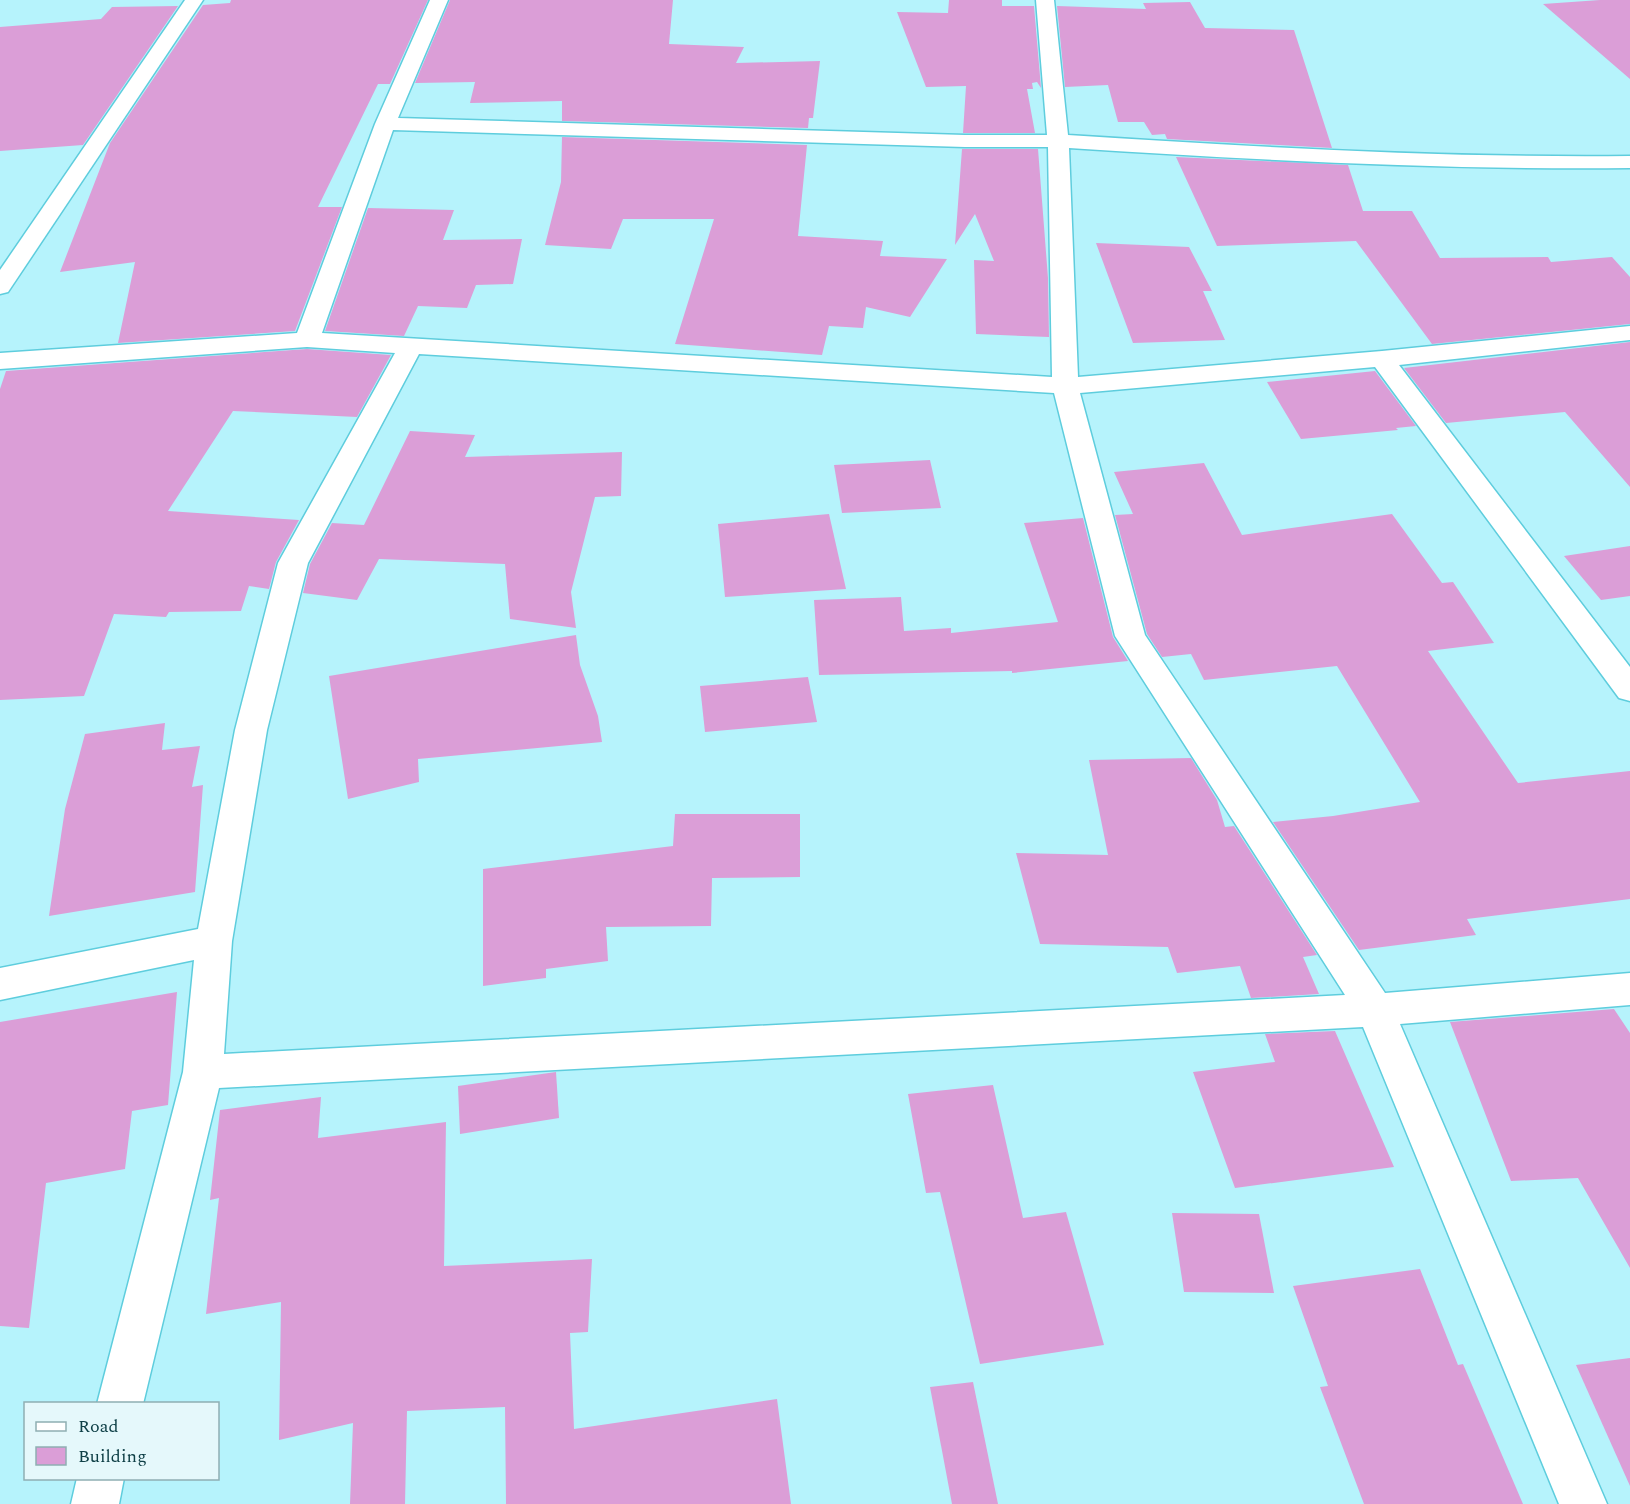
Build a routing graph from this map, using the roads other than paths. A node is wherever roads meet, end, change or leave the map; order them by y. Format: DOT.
graph roads {
  1 [pos="194,0"];
  2 [pos="439,0"];
  3 [pos="1045,0"];
  4 [pos="385,124"];
  5 [pos="1058,141"];
  6 [pos="1630,162"];
  7 [pos="0,287"];
  8 [pos="1630,333"];
  9 [pos="307,340"];
  10 [pos="411,346"];
  11 [pos="1382,359"];
  12 [pos="0,361"];
  13 [pos="1065,386"];
  14 [pos="1630,690"];
  15 [pos="214,941"];
  16 [pos="0,984"];
  17 [pos="1630,989"];
  18 [pos="1375,1010"];
  19 [pos="203,1072"];
  20 [pos="120,1402"];
  21 [pos="102,1480"];
  22 [pos="95,1504"];
  23 [pos="1583,1504"];
  1 -- 7 [label="street"];
  2 -- 4 [label="street"];
  3 -- 5 [label="street"];
  4 -- 5 [label="street"];
  4 -- 9 [label="street"];
  5 -- 6 [label="street"];
  5 -- 13 [label="street"];
  8 -- 11 [label="street"];
  9 -- 10 [label="street"];
  9 -- 12 [label="street"];
  10 -- 13 [label="street"];
  10 -- 15 [label="street"];
  11 -- 13 [label="street"];
  11 -- 14 [label="street"];
  13 -- 18 [label="street"];
  15 -- 16 [label="street"];
  15 -- 19 [label="street"];
  17 -- 18 [label="street"];
  18 -- 19 [label="street"];
  18 -- 23 [label="street"];
  19 -- 20 [label="street"];
  21 -- 22 [label="street"];
}
